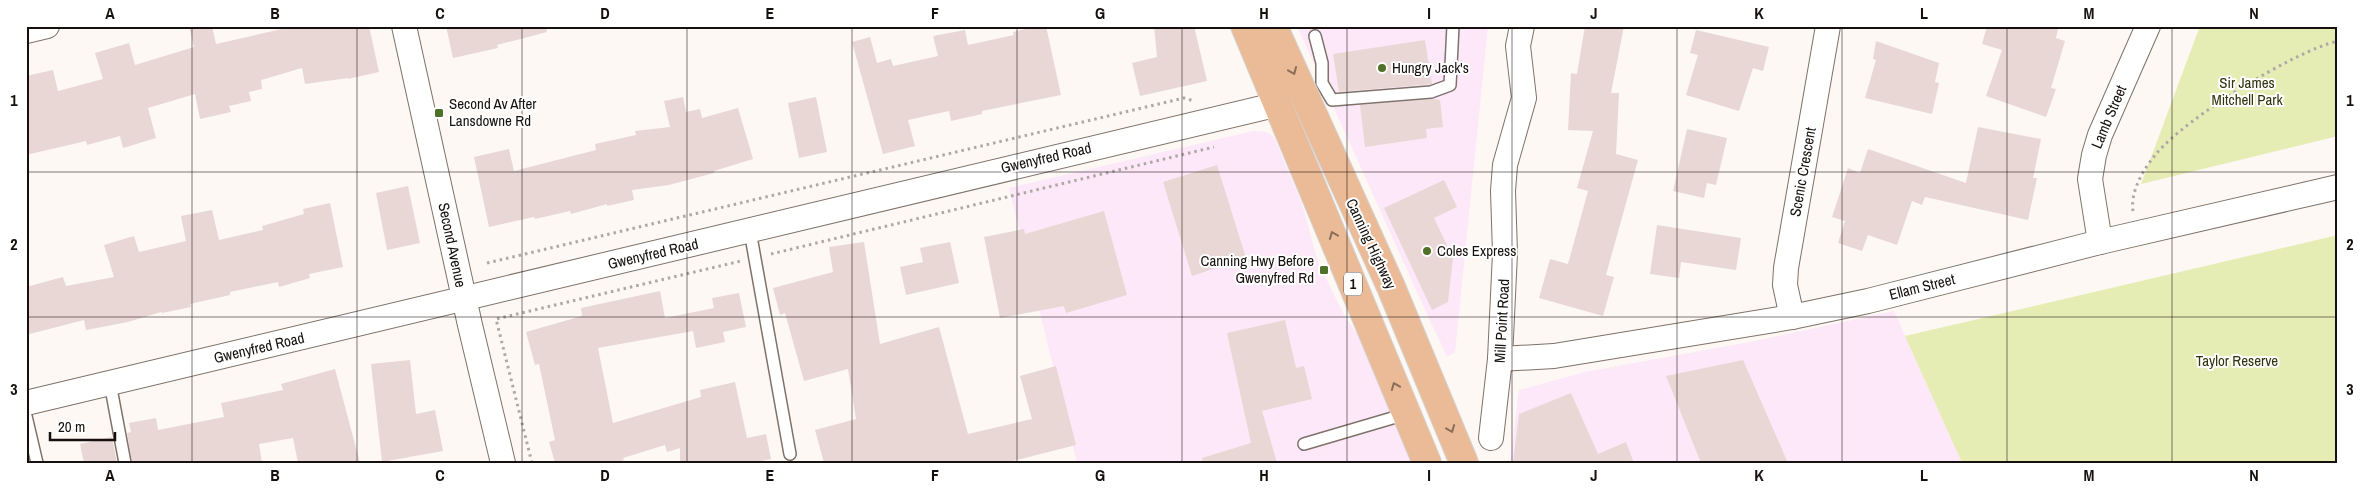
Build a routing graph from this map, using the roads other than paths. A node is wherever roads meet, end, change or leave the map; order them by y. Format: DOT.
graph roads {
  1 [pos="47,26"];
  2 [pos="404,26"];
  3 [pos="1245,26"];
  4 [pos="1274,26"];
  5 [pos="1452,26"];
  6 [pos="1522,26"];
  7 [pos="1828,26"];
  8 [pos="2148,26"];
  9 [pos="26,31"];
  10 [pos="1315,36"];
  11 [pos="1279,104"];
  12 [pos="2338,187"];
  13 [pos="750,230"];
  14 [pos="2100,242"];
  15 [pos="464,299"];
  16 [pos="1792,317"];
  17 [pos="1500,359"];
  18 [pos="110,383"];
  19 [pos="26,403"];
  20 [pos="1406,414"];
  21 [pos="26,416"];
  22 [pos="1491,438"];
  23 [pos="1304,444"];
  24 [pos="790,454"];
  25 [pos="37,463"];
  26 [pos="125,463"];
  27 [pos="503,463"];
  28 [pos="1428,463"];
  29 [pos="1464,463"];
  1 -- 9 [label="street"];
  2 -- 15 [label="street, Second Avenue"];
  3 -- 11 [label="highway, Canning Highway / 1"];
  4 -- 29 [label="highway, Canning Highway / 1, one-way"];
  5 -- 10 [label="lane"];
  6 -- 17 [label="street, Mill Point Road"];
  7 -- 16 [label="street, Scenic Crescent"];
  8 -- 14 [label="street, Lamb Street"];
  11 -- 13 [label="street, Gwenyfred Road"];
  20 -- 11 [label="highway, Canning Highway / 1, one-way"];
  12 -- 14 [label="street, Ellam Street"];
  13 -- 15 [label="street, Gwenyfred Road"];
  13 -- 24 [label="lane"];
  14 -- 16 [label="street, Ellam Street"];
  15 -- 18 [label="street, Gwenyfred Road"];
  15 -- 27 [label="street, Second Avenue"];
  16 -- 17 [label="street, Ellam Street"];
  17 -- 22 [label="street, Mill Point Road"];
  18 -- 19 [label="street, Gwenyfred Road"];
  18 -- 26 [label="lane"];
  20 -- 23 [label="lane"];
  20 -- 28 [label="highway, Canning Highway / 1"];
  21 -- 25 [label="lane"];
}
